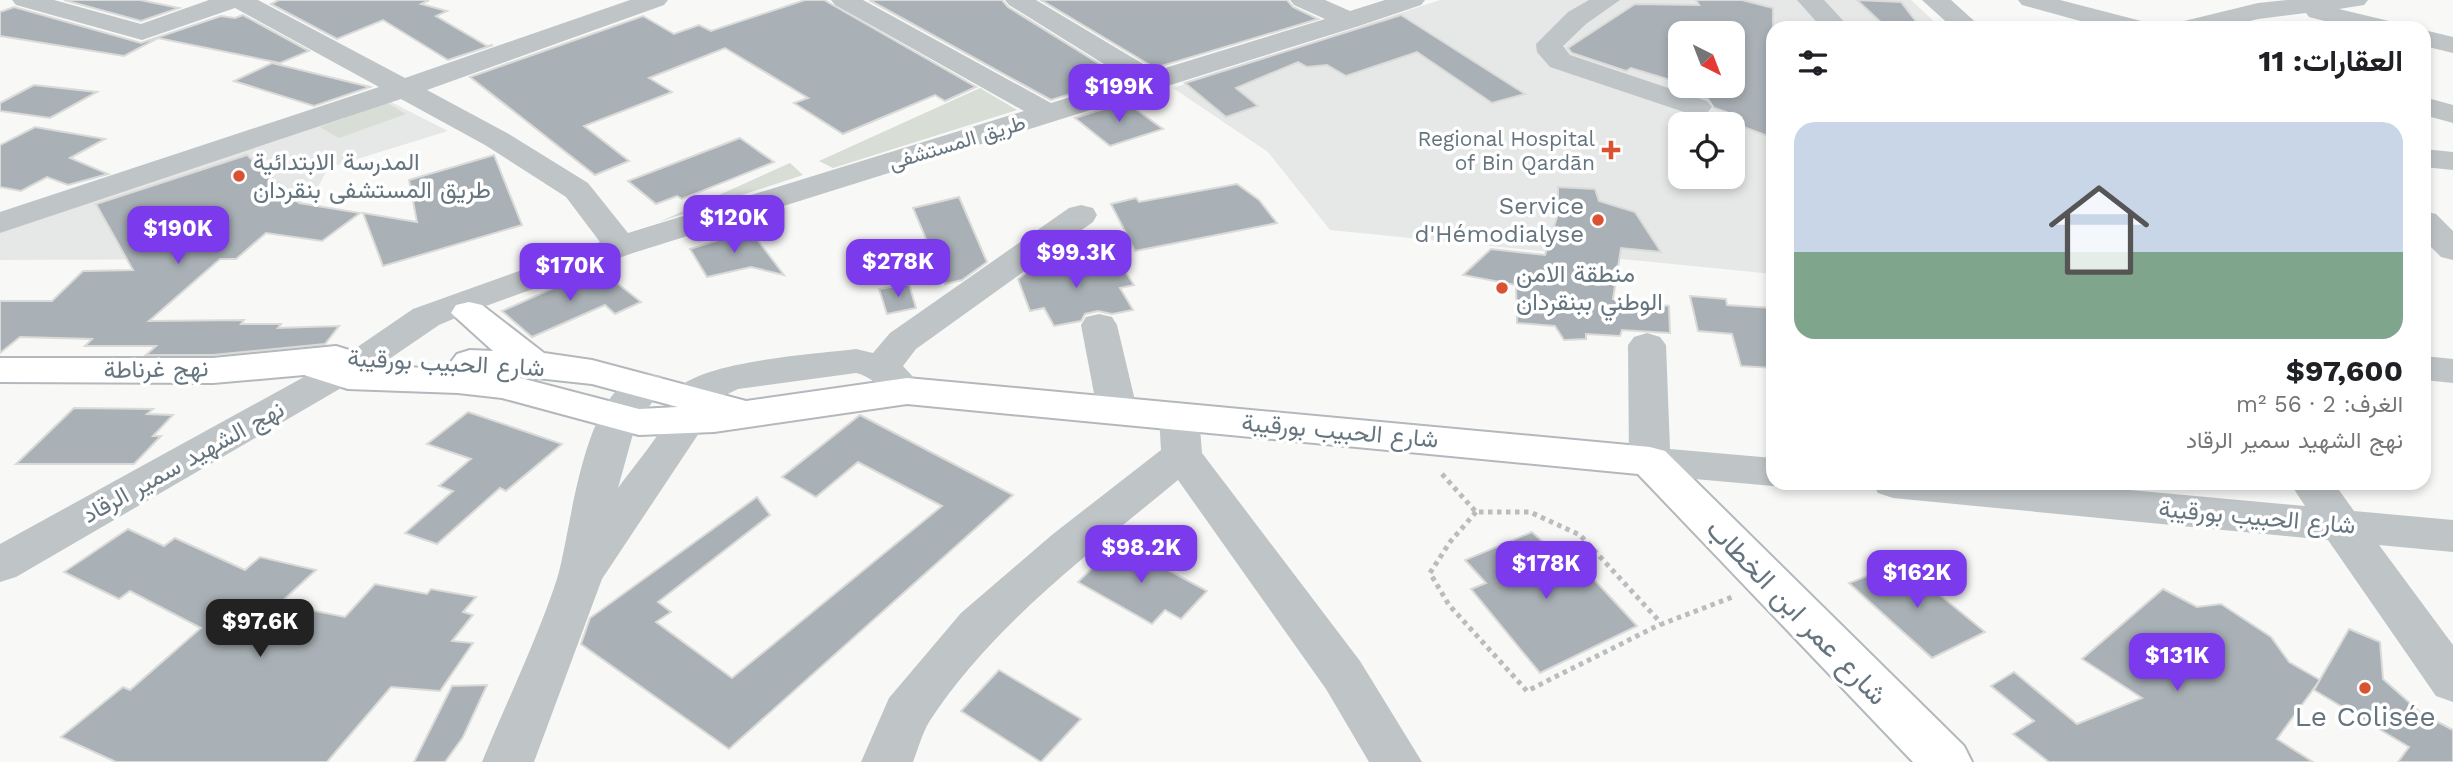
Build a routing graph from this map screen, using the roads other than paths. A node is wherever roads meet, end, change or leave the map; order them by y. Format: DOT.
graph roads {
  1 [pos="25,0"];
  2 [pos="237,0"];
  3 [pos="654,0"];
  4 [pos="844,0"];
  5 [pos="1018,0"];
  6 [pos="1303,0"];
  7 [pos="1412,0"];
  8 [pos="1607,0"];
  9 [pos="1810,0"];
  10 [pos="2031,0"];
  11 [pos="2355,0"];
  12 [pos="2299,7"];
  13 [pos="1350,20"];
  14 [pos="1830,21"];
  15 [pos="2110,21"];
  16 [pos="2217,21"];
  17 [pos="2356,21"];
  18 [pos="2431,40"];
  19 [pos="2453,45"];
  20 [pos="1153,82"];
  21 [pos="402,89"];
  22 [pos="1697,107"];
  23 [pos="2431,108"];
  24 [pos="1048,113"];
  25 [pos="2453,114"];
  26 [pos="2431,159"];
  27 [pos="2453,161"];
  28 [pos="1081,215"];
  29 [pos="0,223"];
  30 [pos="2431,229"];
  31 [pos="621,246"];
  32 [pos="2431,249"];
  33 [pos="2453,251"];
  34 [pos="582,259"];
  35 [pos="469,313"];
  36 [pos="1099,325"];
  37 [pos="1647,345"];
  38 [pos="338,366"];
  39 [pos="2431,369"];
  40 [pos="0,370"];
  41 [pos="2453,371"];
  42 [pos="544,376"];
  43 [pos="894,379"];
  44 [pos="647,385"];
  45 [pos="688,409"];
  46 [pos="1117,409"];
  47 [pos="617,418"];
  48 [pos="1180,435"];
  49 [pos="1650,461"];
  50 [pos="1766,471"];
  51 [pos="1969,490"];
  52 [pos="2316,490"];
  53 [pos="2341,524"];
  54 [pos="2453,536"];
  55 [pos="0,565"];
  56 [pos="580,576"];
  57 [pos="2453,682"];
  58 [pos="508,762"];
  59 [pos="887,762"];
  60 [pos="1396,762"];
  61 [pos="1945,762"];
  1 -- 2 [label="street"];
  2 -- 21 [label="street"];
  3 -- 21 [label="street"];
  4 -- 24 [label="street"];
  5 -- 20 [label="street"];
  6 -- 13 [label="street"];
  7 -- 13 [label="street, طريق المستشفى"];
  8 -- 22 [label="street"];
  9 -- 14 [label="street"];
  10 -- 15 [label="street"];
  11 -- 12 [label="street"];
  12 -- 16 [label="street"];
  12 -- 17 [label="street"];
  13 -- 20 [label="street, طريق المستشفى"];
  18 -- 19 [label="street"];
  20 -- 24 [label="street, طريق المستشفى"];
  21 -- 29 [label="street"];
  21 -- 31 [label="street"];
  23 -- 25 [label="street"];
  24 -- 31 [label="street, طريق المستشفى"];
  26 -- 27 [label="street"];
  28 -- 43 [label="street"];
  30 -- 33 [label="street"];
  31 -- 34 [label="street, طريق المستشفى"];
  32 -- 33 [label="street"];
  34 -- 35 [label="street, طريق المستشفى"];
  34 -- 38 [label="street, طريق المستشفى"];
  35 -- 38 [label="street, طريق المستشفى"];
  35 -- 42 [label="main road"];
  36 -- 46 [label="street"];
  37 -- 49 [label="street"];
  38 -- 40 [label="main road, نهج غرناطة"];
  38 -- 42 [label="main road, شارع الحبيب بورقيبة"];
  38 -- 55 [label="street, نهج الشهيد سمير الرقاد"];
  39 -- 41 [label="street"];
  42 -- 44 [label="main road, شارع الحبيب بورقيبة"];
  42 -- 47 [label="main road, شارع الحبيب بورقيبة"];
  43 -- 45 [label="main road, شارع الحبيب بورقيبة"];
  43 -- 45 [label="street, شارع الحبيب بورقيبة"];
  43 -- 46 [label="main road, شارع الحبيب بورقيبة"];
  44 -- 45 [label="main road, شارع الحبيب بورقيبة"];
  44 -- 47 [label="street"];
  45 -- 47 [label="main road, شارع الحبيب بورقيبة"];
  45 -- 56 [label="street"];
  46 -- 48 [label="main road, شارع الحبيب بورقيبة"];
  47 -- 56 [label="street"];
  48 -- 49 [label="main road, شارع الحبيب بورقيبة"];
  48 -- 59 [label="street"];
  48 -- 60 [label="street"];
  49 -- 50 [label="street, شارع الحبيب بورقيبة"];
  49 -- 61 [label="main road, شارع عمر ابن الخطاب"];
  51 -- 53 [label="street, شارع الحبيب بورقيبة"];
  52 -- 53 [label="street"];
  53 -- 54 [label="street, شارع الحبيب بورقيبة"];
  53 -- 57 [label="street"];
  56 -- 58 [label="street"];
}
